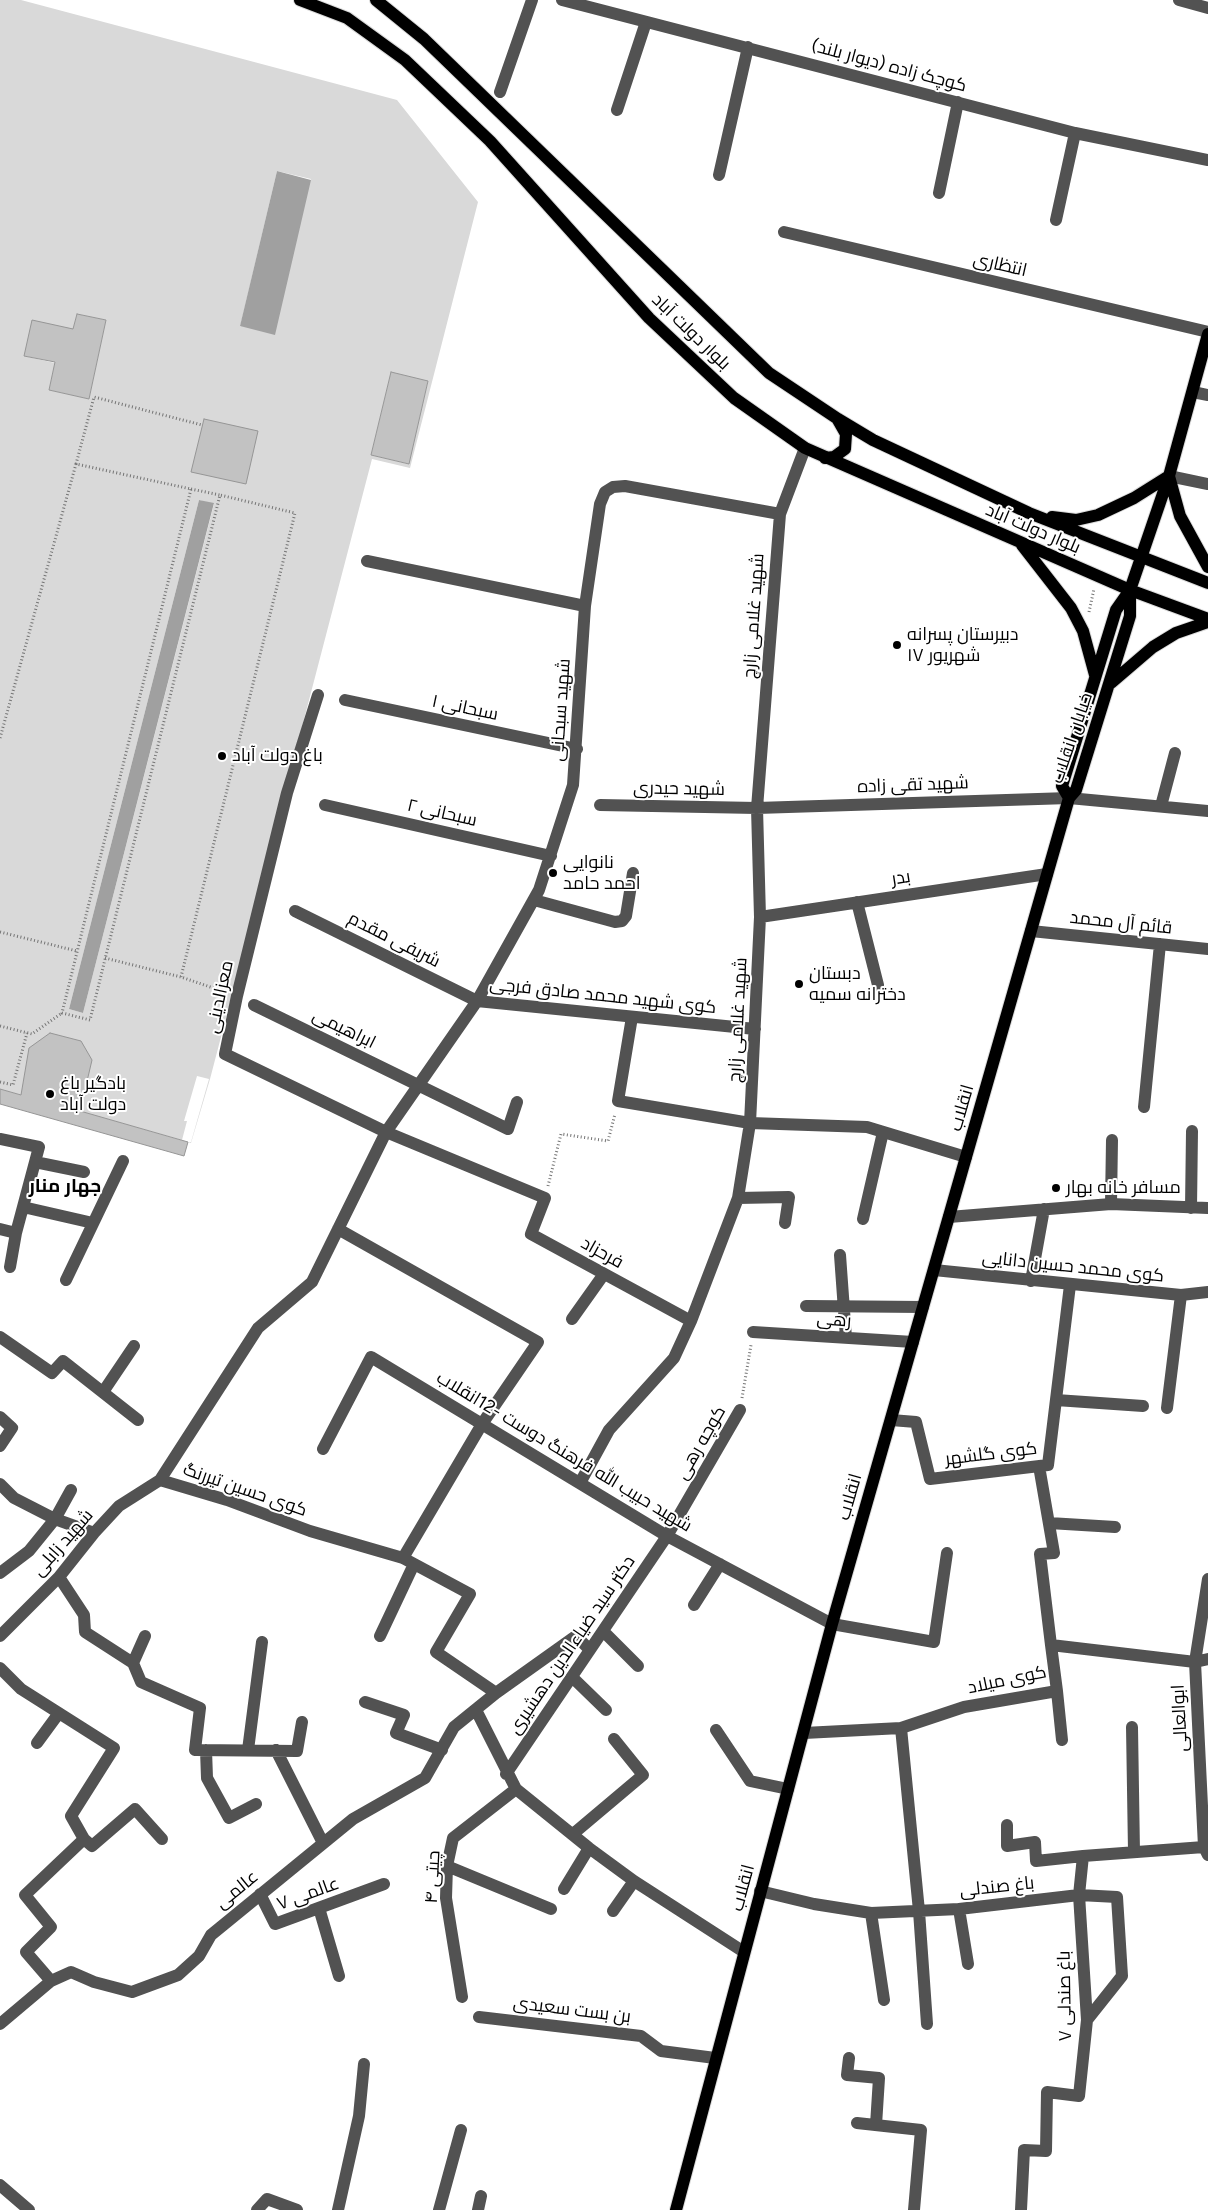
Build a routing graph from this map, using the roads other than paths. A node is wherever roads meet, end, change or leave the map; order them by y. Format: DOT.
graph roads {
  1 [pos="300,0"];
  2 [pos="376,0"];
  3 [pos="532,0"];
  4 [pos="1179,0"];
  5 [pos="570,1"];
  6 [pos="1208,8"];
  7 [pos="646,22"];
  8 [pos="748,47"];
  9 [pos="500,92"];
  10 [pos="958,102"];
  11 [pos="618,110"];
  12 [pos="1075,133"];
  13 [pos="1208,160"];
  14 [pos="719,175"];
  15 [pos="939,193"];
  16 [pos="1056,220"];
  17 [pos="784,232"];
  18 [pos="1208,333"];
  19 [pos="1193,392"];
  20 [pos="1208,395"];
  21 [pos="838,419"];
  22 [pos="805,448"];
  23 [pos="825,458"];
  24 [pos="1169,476"];
  25 [pos="1208,484"];
  26 [pos="1029,513"];
  27 [pos="780,514"];
  28 [pos="1020,543"];
  29 [pos="1142,559"];
  30 [pos="366,561"];
  31 [pos="1208,567"];
  32 [pos="1208,583"];
  33 [pos="1130,590"];
  34 [pos="585,606"];
  35 [pos="1208,620"];
  36 [pos="1096,676"];
  37 [pos="1109,684"];
  38 [pos="318,695"];
  39 [pos="346,700"];
  40 [pos="577,749"];
  41 [pos="1175,753"];
  42 [pos="1069,798"];
  43 [pos="325,805"];
  44 [pos="600,805"];
  45 [pos="1161,806"];
  46 [pos="757,808"];
  47 [pos="1208,811"];
  48 [pos="551,856"];
  49 [pos="633,873"];
  50 [pos="1048,874"];
  51 [pos="534,900"];
  52 [pos="857,902"];
  53 [pos="295,911"];
  54 [pos="760,917"];
  55 [pos="1031,931"];
  56 [pos="1160,944"];
  57 [pos="1208,949"];
  58 [pos="878,985"];
  59 [pos="477,1002"];
  60 [pos="254,1006"];
  61 [pos="632,1017"];
  62 [pos="755,1029"];
  63 [pos="420,1085"];
  64 [pos="518,1102"];
  65 [pos="1144,1107"];
  66 [pos="750,1123"];
  67 [pos="1192,1131"];
  68 [pos="386,1132"];
  69 [pos="883,1132"];
  70 [pos="0,1139"];
  71 [pos="1112,1140"];
  72 [pos="966,1157"];
  73 [pos="123,1161"];
  74 [pos="35,1162"];
  75 [pos="84,1172"];
  76 [pos="545,1198"];
  77 [pos="738,1198"];
  78 [pos="1111,1204"];
  79 [pos="23,1206"];
  80 [pos="1191,1208"];
  81 [pos="1208,1208"];
  82 [pos="1044,1210"];
  83 [pos="949,1217"];
  84 [pos="863,1219"];
  85 [pos="93,1223"];
  86 [pos="785,1223"];
  87 [pos="0,1229"];
  88 [pos="338,1229"];
  89 [pos="16,1233"];
  90 [pos="840,1254"];
  91 [pos="10,1266"];
  92 [pos="934,1270"];
  93 [pos="604,1274"];
  94 [pos="66,1280"];
  95 [pos="1031,1281"];
  96 [pos="1070,1285"];
  97 [pos="1208,1292"];
  98 [pos="1181,1295"];
  99 [pos="806,1306"];
  100 [pos="844,1307"];
  101 [pos="923,1307"];
  102 [pos="572,1319"];
  103 [pos="691,1321"];
  104 [pos="753,1332"];
  105 [pos="0,1337"];
  106 [pos="846,1338"];
  107 [pos="913,1342"];
  108 [pos="134,1346"];
  109 [pos="103,1392"];
  110 [pos="1056,1400"];
  111 [pos="1143,1406"];
  112 [pos="1167,1408"];
  113 [pos="740,1410"];
  114 [pos="0,1417"];
  115 [pos="138,1420"];
  116 [pos="891,1420"];
  117 [pos="482,1424"];
  118 [pos="0,1446"];
  119 [pos="322,1449"];
  120 [pos="1039,1466"];
  121 [pos="160,1480"];
  122 [pos="0,1484"];
  123 [pos="580,1484"];
  124 [pos="71,1490"];
  125 [pos="55,1519"];
  126 [pos="1049,1523"];
  127 [pos="1116,1527"];
  128 [pos="94,1533"];
  129 [pos="667,1536"];
  130 [pos="947,1553"];
  131 [pos="408,1561"];
  132 [pos="720,1564"];
  133 [pos="0,1573"];
  134 [pos="59,1577"];
  135 [pos="1208,1579"];
  136 [pos="694,1605"];
  137 [pos="832,1624"];
  138 [pos="603,1630"];
  139 [pos="0,1636"];
  140 [pos="145,1636"];
  141 [pos="380,1636"];
  142 [pos="262,1642"];
  143 [pos="1051,1645"];
  144 [pos="590,1650"];
  145 [pos="1208,1659"];
  146 [pos="1195,1662"];
  147 [pos="133,1663"];
  148 [pos="638,1666"];
  149 [pos="0,1668"];
  150 [pos="572,1677"];
  151 [pos="1057,1691"];
  152 [pos="496,1693"];
  153 [pos="365,1702"];
  154 [pos="476,1710"];
  155 [pos="606,1710"];
  156 [pos="59,1713"];
  157 [pos="302,1722"];
  158 [pos="900,1728"];
  159 [pos="1132,1728"];
  160 [pos="716,1730"];
  161 [pos="804,1734"];
  162 [pos="614,1739"];
  163 [pos="1062,1740"];
  164 [pos="37,1743"];
  165 [pos="206,1750"];
  166 [pos="248,1750"];
  167 [pos="276,1750"];
  168 [pos="442,1750"];
  169 [pos="506,1774"];
  170 [pos="516,1789"];
  171 [pos="788,1789"];
  172 [pos="256,1804"];
  173 [pos="1007,1826"];
  174 [pos="573,1834"];
  175 [pos="84,1839"];
  176 [pos="162,1839"];
  177 [pos="323,1843"];
  178 [pos="589,1848"];
  179 [pos="1206,1851"];
  180 [pos="1134,1852"];
  181 [pos="1083,1856"];
  182 [pos="447,1866"];
  183 [pos="634,1881"];
  184 [pos="384,1884"];
  185 [pos="564,1889"];
  186 [pos="760,1891"];
  187 [pos="260,1894"];
  188 [pos="1079,1895"];
  189 [pos="319,1908"];
  190 [pos="550,1909"];
  191 [pos="959,1909"];
  192 [pos="613,1911"];
  193 [pos="919,1911"];
  194 [pos="871,1913"];
  195 [pos="744,1952"];
  196 [pos="968,1964"];
  197 [pos="339,1976"];
  198 [pos="51,1981"];
  199 [pos="462,1997"];
  200 [pos="884,2000"];
  201 [pos="478,2016"];
  202 [pos="1087,2020"];
  203 [pos="0,2023"];
  204 [pos="927,2024"];
  205 [pos="715,2058"];
  206 [pos="849,2058"];
  207 [pos="364,2064"];
  208 [pos="857,2123"];
  209 [pos="876,2125"];
  210 [pos="461,2130"];
  211 [pos="0,2185"];
  212 [pos="481,2196"];
  213 [pos="29,2210"];
  214 [pos="257,2210"];
  215 [pos="297,2210"];
  216 [pos="338,2210"];
  217 [pos="439,2210"];
  218 [pos="478,2210"];
  219 [pos="676,2210"];
  220 [pos="914,2210"];
  221 [pos="1021,2210"];
  1 -- 22 [label="main road, بلوار دولت آباد"];
  2 -- 21 [label="main road, بلوار دولت آباد"];
  3 -- 9 [label="street"];
  4 -- 6 [label="street"];
  5 -- 7 [label="street, کوچک زاده (دیوار بلند)"];
  7 -- 8 [label="street, کوچک زاده (دیوار بلند)"];
  7 -- 11 [label="street"];
  8 -- 10 [label="street, کوچک زاده (دیوار بلند)"];
  8 -- 14 [label="street"];
  10 -- 12 [label="street, کوچک زاده (دیوار بلند)"];
  10 -- 15 [label="street"];
  12 -- 13 [label="street, کوچک زاده (دیوار بلند)"];
  12 -- 16 [label="street"];
  17 -- 18 [label="street, انتظاری"];
  18 -- 19 [label="main road, خیابان انقلاب"];
  19 -- 20 [label="street"];
  19 -- 24 [label="main road, خیابان انقلاب"];
  21 -- 23 [label="main road"];
  21 -- 26 [label="main road, بلوار دولت آباد"];
  22 -- 23 [label="main road, بلوار دولت آباد"];
  22 -- 27 [label="street"];
  23 -- 28 [label="main road, بلوار دولت آباد"];
  24 -- 25 [label="street"];
  24 -- 26 [label="main road"];
  24 -- 29 [label="main road, خیابان انقلاب"];
  24 -- 31 [label="main road"];
  26 -- 29 [label="main road, بلوار دولت آباد"];
  27 -- 34 [label="street, شهید سبحانی"];
  27 -- 46 [label="street, شهید غلامی زارچ"];
  28 -- 33 [label="main road, بلوار دولت آباد"];
  28 -- 36 [label="main road"];
  29 -- 32 [label="main road, بلوار دولت آباد"];
  29 -- 33 [label="main road, خیابان انقلاب"];
  30 -- 34 [label="street"];
  33 -- 35 [label="main road, بلوار دولت آباد"];
  33 -- 36 [label="main road, خیابان انقلاب"];
  33 -- 37 [label="main road, خیابان انقلاب"];
  34 -- 40 [label="street, شهید سبحانی"];
  35 -- 37 [label="main road"];
  36 -- 42 [label="main road, خیابان انقلاب"];
  37 -- 42 [label="main road, خیابان انقلاب"];
  38 -- 68 [label="street, معزالدینی"];
  39 -- 40 [label="street, سبحانی ۱"];
  40 -- 48 [label="street, شهید سبحانی"];
  41 -- 45 [label="street"];
  42 -- 45 [label="street, شهید تقی زاده"];
  42 -- 46 [label="street, شهید تقی زاده"];
  42 -- 50 [label="main road, انقلاب"];
  43 -- 48 [label="street, سبحانی ۲"];
  44 -- 46 [label="street, شهید حیدری"];
  45 -- 47 [label="street, شهید تقی زاده"];
  46 -- 54 [label="street, شهید غلامی زارچ"];
  48 -- 51 [label="street, شهید سبحانی"];
  49 -- 51 [label="street"];
  50 -- 52 [label="street, بدر"];
  50 -- 55 [label="main road, انقلاب"];
  51 -- 59 [label="street, شهید سبحانی"];
  52 -- 54 [label="street, بدر"];
  52 -- 58 [label="street"];
  53 -- 59 [label="street, شریفی مقدم"];
  54 -- 62 [label="street, شهید غلامی زارچ"];
  55 -- 56 [label="street, قائم آل محمد"];
  55 -- 72 [label="main road, انقلاب"];
  56 -- 57 [label="street, قائم آل محمد"];
  56 -- 65 [label="street"];
  59 -- 61 [label="street, کوی شهید محمد صادق فرجی"];
  59 -- 63 [label="street, شهید سبحانی"];
  60 -- 63 [label="street, ابراهیمی"];
  61 -- 62 [label="street, کوی شهید محمد صادق فرجی"];
  61 -- 66 [label="street"];
  62 -- 66 [label="street, شهید غلامی زارچ"];
  63 -- 64 [label="street, ابراهیمی"];
  63 -- 68 [label="street, شهید سبحانی"];
  66 -- 69 [label="street"];
  66 -- 77 [label="street, شهید غلامی زارچ"];
  67 -- 80 [label="street"];
  68 -- 76 [label="street, معزالدینی"];
  68 -- 88 [label="street, کوی حسین تیررنگ"];
  69 -- 72 [label="street"];
  69 -- 84 [label="street"];
  70 -- 74 [label="street"];
  71 -- 78 [label="street"];
  72 -- 83 [label="main road, انقلاب"];
  73 -- 85 [label="street"];
  74 -- 75 [label="street"];
  74 -- 79 [label="street"];
  76 -- 93 [label="street, فرحزاد"];
  77 -- 86 [label="street"];
  77 -- 103 [label="street, شهید غلامی زارچ"];
  78 -- 80 [label="street"];
  78 -- 82 [label="street"];
  79 -- 85 [label="street"];
  79 -- 89 [label="street"];
  80 -- 81 [label="street"];
  82 -- 83 [label="street"];
  82 -- 95 [label="street"];
  83 -- 92 [label="main road, انقلاب"];
  85 -- 94 [label="street"];
  87 -- 89 [label="street"];
  88 -- 117 [label="street"];
  88 -- 121 [label="street, کوی حسین تیررنگ"];
  89 -- 91 [label="street"];
  90 -- 100 [label="street"];
  92 -- 95 [label="street, کوی محمد حسین دانایی"];
  92 -- 101 [label="main road, انقلاب"];
  93 -- 102 [label="street"];
  93 -- 103 [label="street, فرحزاد"];
  95 -- 96 [label="street, کوی محمد حسین دانایی"];
  96 -- 98 [label="street, کوی محمد حسین دانایی"];
  96 -- 110 [label="street, کوی گلشهر"];
  97 -- 98 [label="street, کوی محمد حسین دانایی"];
  98 -- 112 [label="street"];
  99 -- 100 [label="street"];
  100 -- 101 [label="street"];
  100 -- 106 [label="street"];
  101 -- 107 [label="main road, انقلاب"];
  103 -- 123 [label="street, شهید غلامی زارچ"];
  104 -- 106 [label="street, رهی"];
  105 -- 109 [label="street"];
  106 -- 107 [label="street, رهی"];
  107 -- 116 [label="main road, انقلاب"];
  108 -- 109 [label="street"];
  109 -- 115 [label="street"];
  110 -- 111 [label="street"];
  110 -- 120 [label="street, کوی گلشهر"];
  113 -- 129 [label="street, کوچه رهی"];
  114 -- 118 [label="street"];
  116 -- 120 [label="street, کوی گلشهر"];
  116 -- 137 [label="main road, انقلاب"];
  117 -- 119 [label="street, شهید حبیب الله فرهنگ دوست -12انقلاب"];
  117 -- 123 [label="street, شهید حبیب الله فرهنگ دوست -12انقلاب"];
  117 -- 131 [label="street"];
  120 -- 126 [label="street"];
  121 -- 128 [label="street, شهید زابلی"];
  121 -- 131 [label="street, کوی حسین تیررنگ"];
  122 -- 125 [label="street"];
  123 -- 129 [label="street, شهید حبیب الله فرهنگ دوست -12انقلاب"];
  124 -- 125 [label="street"];
  125 -- 128 [label="street"];
  125 -- 133 [label="street"];
  126 -- 127 [label="street"];
  126 -- 143 [label="street"];
  128 -- 134 [label="street, شهید زابلی"];
  129 -- 132 [label="street, شهید حبیب الله فرهنگ دوست -12انقلاب"];
  129 -- 138 [label="street, دکتر سید ضیاءالدین دهشیری"];
  130 -- 137 [label="street, شهید حبیب الله فرهنگ دوست -12انقلاب"];
  131 -- 141 [label="street"];
  131 -- 152 [label="street, کوی حسین تیررنگ"];
  132 -- 136 [label="street"];
  132 -- 137 [label="street, شهید حبیب الله فرهنگ دوست -12انقلاب"];
  134 -- 139 [label="street, شهید زابلی"];
  134 -- 147 [label="street"];
  135 -- 146 [label="street, ابوالعالی"];
  137 -- 161 [label="main road, انقلاب"];
  138 -- 144 [label="street, دکتر سید ضیاءالدین دهشیری"];
  138 -- 148 [label="street"];
  140 -- 147 [label="street"];
  142 -- 166 [label="street"];
  143 -- 146 [label="street, کوی میلاد"];
  143 -- 151 [label="street, کوی میلاد"];
  144 -- 150 [label="street, دکتر سید ضیاءالدین دهشیری"];
  144 -- 152 [label="street"];
  145 -- 146 [label="street, کوی میلاد"];
  146 -- 179 [label="street, ابوالعالی"];
  147 -- 165 [label="street"];
  149 -- 156 [label="street"];
  150 -- 155 [label="street"];
  150 -- 169 [label="street, دکتر سید ضیاءالدین دهشیری"];
  151 -- 158 [label="street, کوی میلاد"];
  151 -- 163 [label="street"];
  152 -- 154 [label="street"];
  153 -- 168 [label="street"];
  154 -- 168 [label="street, عالمی"];
  154 -- 169 [label="street"];
  156 -- 164 [label="street"];
  156 -- 175 [label="street"];
  157 -- 167 [label="street"];
  158 -- 161 [label="street, کوی میلاد"];
  158 -- 193 [label="street"];
  159 -- 180 [label="street"];
  160 -- 171 [label="street"];
  161 -- 171 [label="main road, انقلاب"];
  162 -- 174 [label="street"];
  165 -- 166 [label="street"];
  165 -- 172 [label="street"];
  166 -- 167 [label="street"];
  167 -- 177 [label="street"];
  168 -- 177 [label="street, عالمی"];
  169 -- 170 [label="street"];
  170 -- 174 [label="street"];
  170 -- 182 [label="street, چیتی ۴"];
  171 -- 186 [label="main road, انقلاب"];
  173 -- 181 [label="street"];
  174 -- 178 [label="street"];
  175 -- 176 [label="street"];
  175 -- 198 [label="street"];
  177 -- 187 [label="street, عالمی"];
  178 -- 183 [label="street"];
  178 -- 185 [label="street"];
  179 -- 180 [label="street"];
  180 -- 181 [label="street"];
  181 -- 188 [label="street"];
  182 -- 190 [label="street"];
  182 -- 199 [label="street, چیتی ۴"];
  183 -- 192 [label="street"];
  183 -- 195 [label="street"];
  184 -- 189 [label="street, عالمی ۷"];
  186 -- 194 [label="street, باغ صندلی"];
  186 -- 195 [label="main road, انقلاب"];
  187 -- 189 [label="street, عالمی ۷"];
  187 -- 198 [label="street, عالمی"];
  188 -- 191 [label="street, باغ صندلی"];
  188 -- 202 [label="street, باغ صندلی ۷"];
  188 -- 202 [label="street, باغ صندلی"];
  189 -- 197 [label="street"];
  191 -- 193 [label="street, باغ صندلی"];
  191 -- 196 [label="street"];
  193 -- 194 [label="street, باغ صندلی"];
  193 -- 204 [label="street"];
  194 -- 200 [label="street"];
  195 -- 205 [label="main road, انقلاب"];
  198 -- 203 [label="street, عالمی"];
  201 -- 205 [label="street, بن بست سعیدی"];
  202 -- 221 [label="street, باغ صندلی ۷"];
  205 -- 219 [label="main road, انقلاب"];
  206 -- 209 [label="street"];
  207 -- 216 [label="street"];
  208 -- 209 [label="street"];
  209 -- 220 [label="street"];
  210 -- 217 [label="street"];
  211 -- 213 [label="street"];
  212 -- 218 [label="street"];
  214 -- 215 [label="street"];
}
